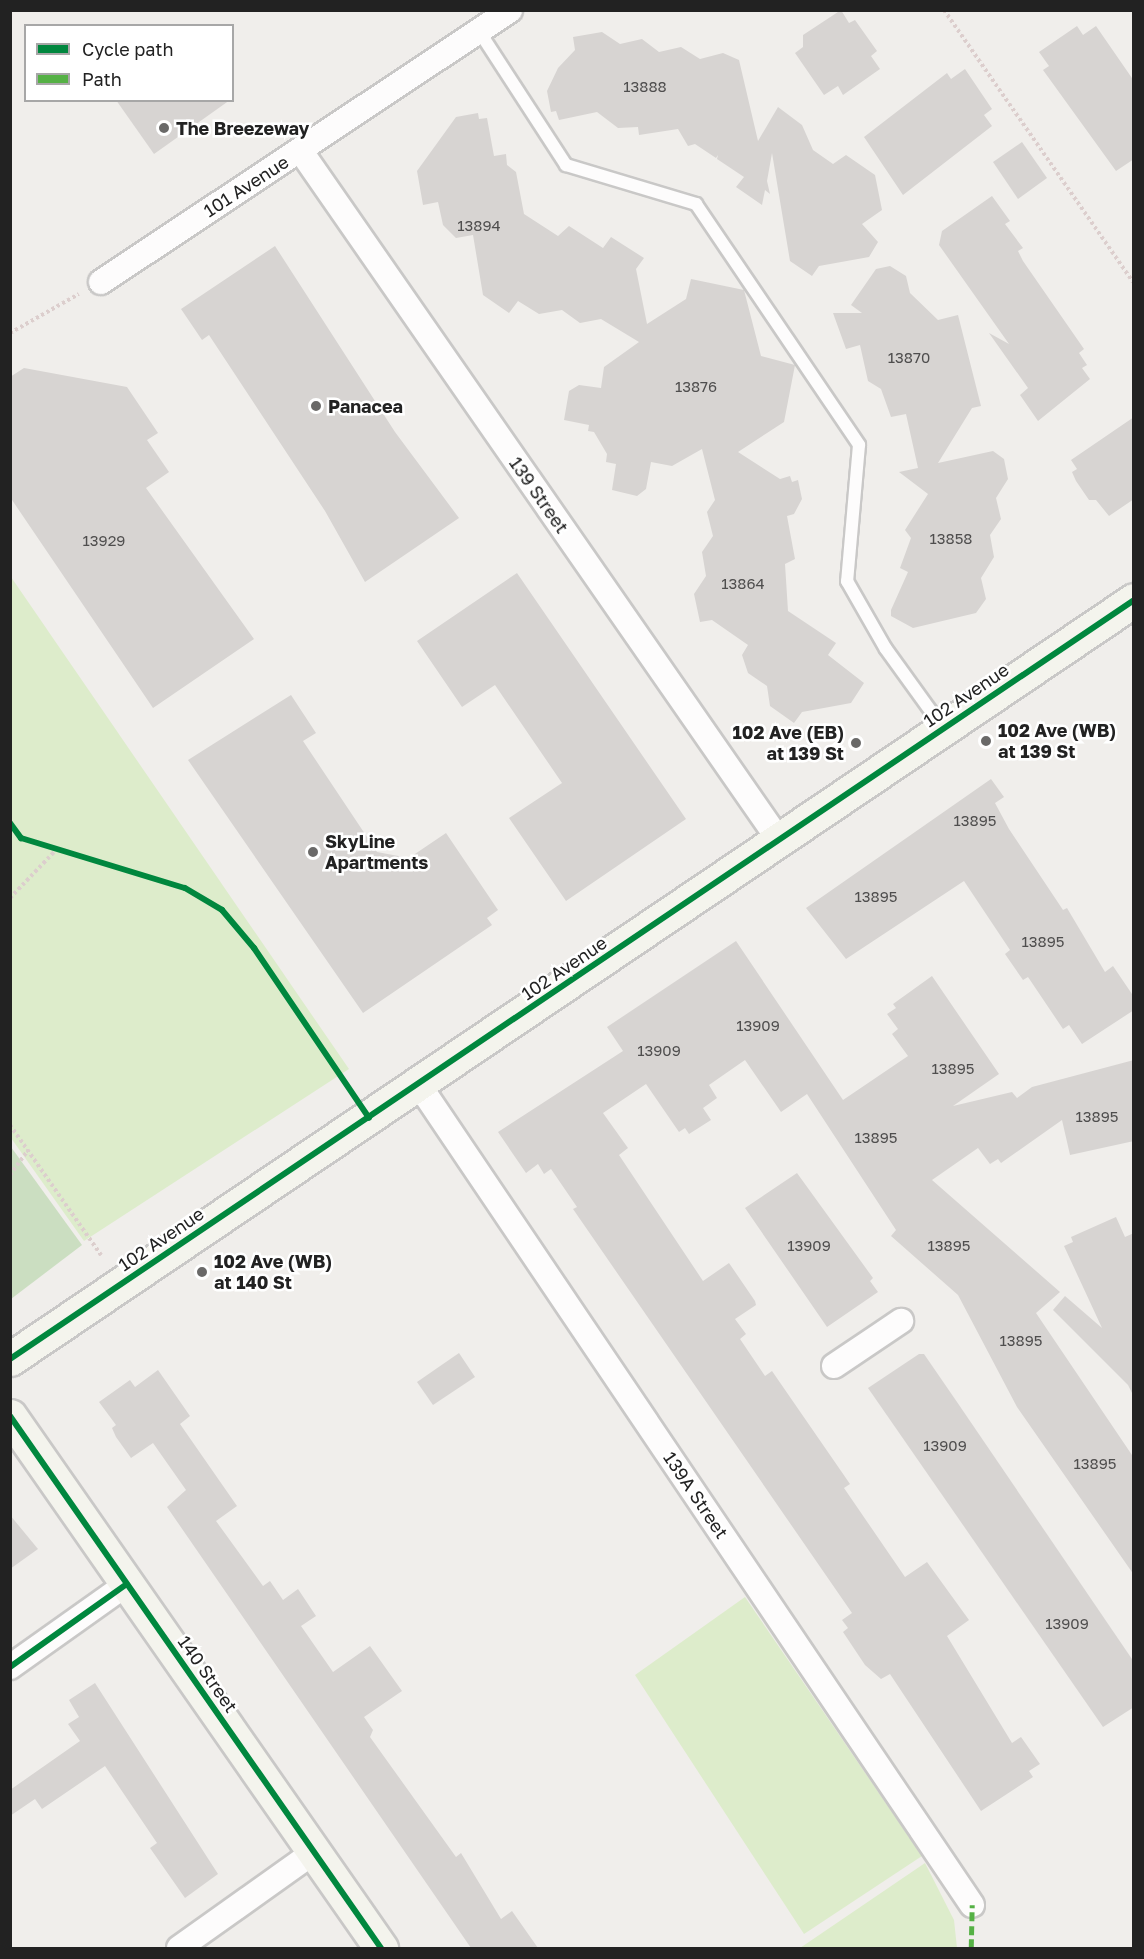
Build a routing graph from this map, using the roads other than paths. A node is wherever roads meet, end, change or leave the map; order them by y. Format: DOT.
graph roads {
  1 [pos="510,10"];
  2 [pos="479,31"];
  3 [pos="300,150"];
  4 [pos="101,282"];
  5 [pos="1134,600"];
  6 [pos="944,728"];
  7 [pos="779,840"];
  8 [pos="419,1085"];
  9 [pos="902,1321"];
  10 [pos="10,1359"];
  11 [pos="834,1366"];
  12 [pos="10,1416"];
  13 [pos="127,1584"];
  14 [pos="10,1667"];
  15 [pos="314,1852"];
  16 [pos="972,1905"];
  17 [pos="179,1948"];
  18 [pos="381,1948"];
  1 -- 2 [label="street, 101 Avenue"];
  2 -- 3 [label="street, 101 Avenue"];
  2 -- 6 [label="lane"];
  3 -- 4 [label="street, 101 Avenue"];
  3 -- 7 [label="street, 139 Street"];
  5 -- 6 [label="street, 102 Avenue"];
  6 -- 7 [label="street, 102 Avenue"];
  7 -- 8 [label="street, 102 Avenue"];
  8 -- 10 [label="street, 102 Avenue"];
  8 -- 16 [label="street, 139A Street"];
  9 -- 11 [label="street"];
  12 -- 13 [label="street, 140 Street"];
  13 -- 14 [label="street"];
  13 -- 15 [label="street, 140 Street"];
  15 -- 17 [label="street"];
  15 -- 18 [label="street, 140 Street"];
}
